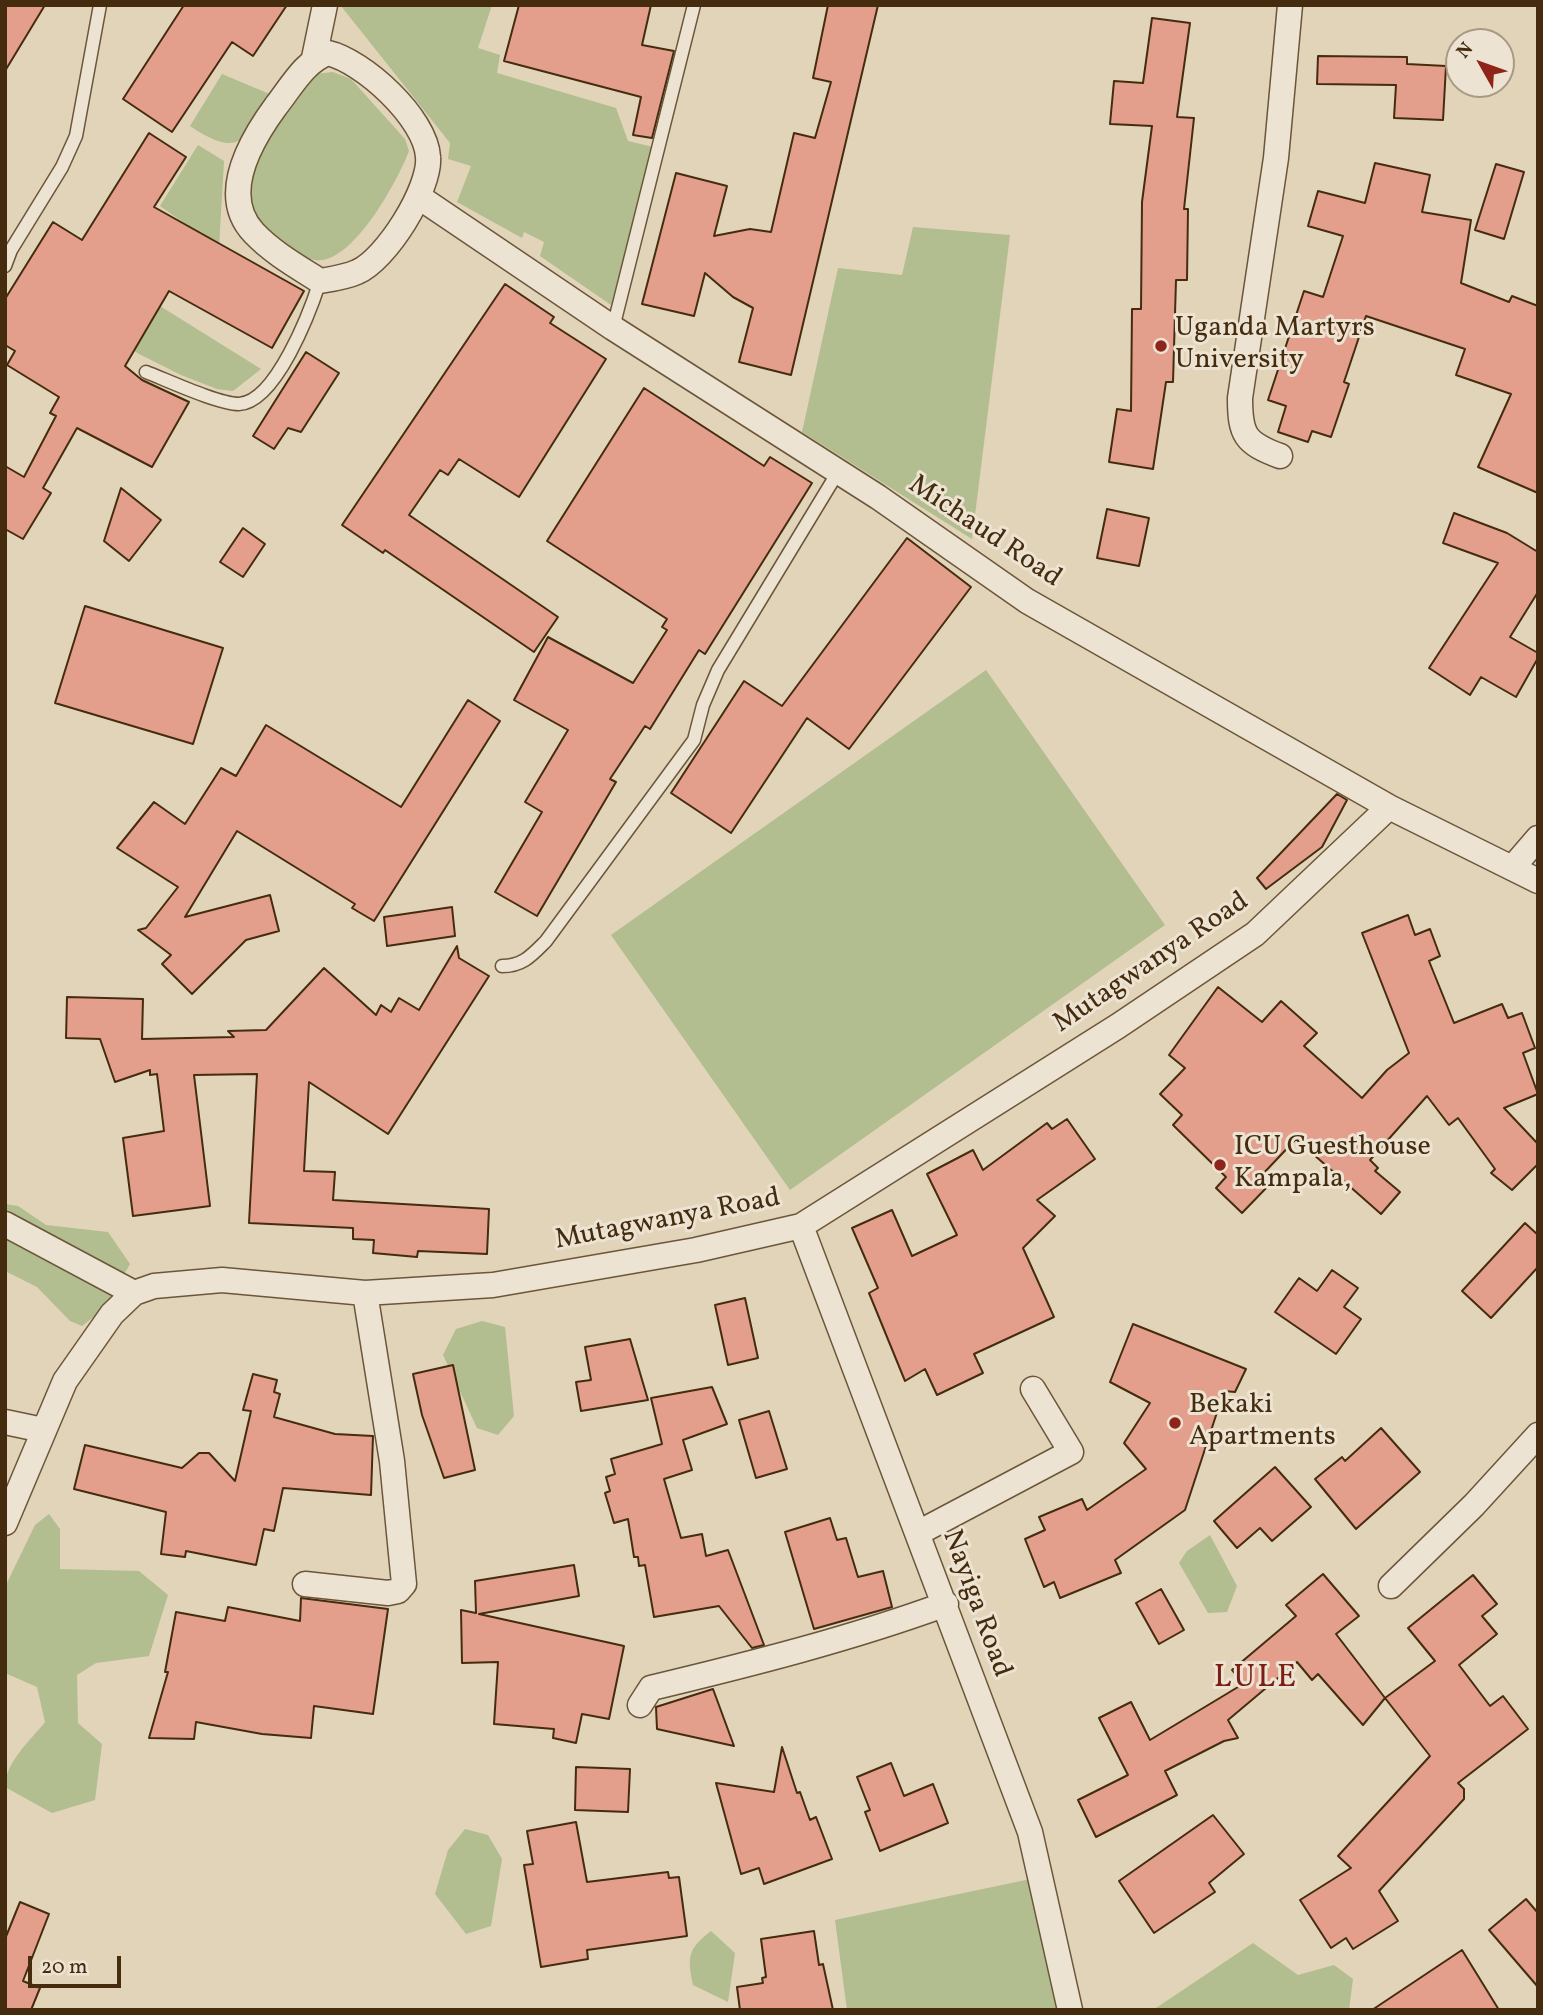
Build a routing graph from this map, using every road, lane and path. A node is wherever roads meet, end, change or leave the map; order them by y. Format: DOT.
graph roads {
  1 [pos="100,5"];
  2 [pos="325,5"];
  3 [pos="694,5"];
  4 [pos="1290,5"];
  5 [pos="314,58"];
  6 [pos="419,197"];
  7 [pos="5,266"];
  8 [pos="320,281"];
  9 [pos="613,328"];
  10 [pos="145,372"];
  11 [pos="1280,456"];
  12 [pos="838,472"];
  13 [pos="1388,807"];
  14 [pos="1538,838"];
  15 [pos="1513,867"];
  16 [pos="1538,881"];
  17 [pos="502,966"];
  18 [pos="5,1224"];
  19 [pos="801,1226"];
  20 [pos="134,1293"];
  21 [pos="365,1293"];
  22 [pos="1033,1389"];
  23 [pos="5,1422"];
  24 [pos="43,1430"];
  25 [pos="1538,1435"];
  26 [pos="5,1523"];
  27 [pos="918,1534"];
  28 [pos="305,1584"];
  29 [pos="1391,1586"];
  30 [pos="947,1604"];
  31 [pos="640,1705"];
  32 [pos="1070,2010"];
  1 -- 7 [label="lane"];
  2 -- 5 [label="street"];
  3 -- 9 [label="lane"];
  4 -- 11 [label="street"];
  5 -- 6 [label="street"];
  5 -- 8 [label="street"];
  6 -- 8 [label="street"];
  6 -- 9 [label="street, Michaud Road"];
  8 -- 10 [label="lane"];
  9 -- 12 [label="street, Michaud Road"];
  12 -- 13 [label="street, Michaud Road"];
  12 -- 17 [label="lane"];
  13 -- 15 [label="street, Michaud Road"];
  13 -- 19 [label="street, Mutagwanya Road"];
  14 -- 15 [label="street"];
  15 -- 16 [label="street, Michaud Road"];
  18 -- 20 [label="street"];
  19 -- 21 [label="street, Mutagwanya Road"];
  19 -- 27 [label="street, Nayiga Road"];
  20 -- 21 [label="street, Mutagwanya Road"];
  20 -- 24 [label="street"];
  21 -- 28 [label="street"];
  22 -- 27 [label="street"];
  23 -- 24 [label="street"];
  24 -- 26 [label="street"];
  25 -- 29 [label="street"];
  27 -- 30 [label="street, Nayiga Road"];
  30 -- 31 [label="street"];
  30 -- 32 [label="street, Nayiga Road"];
}
